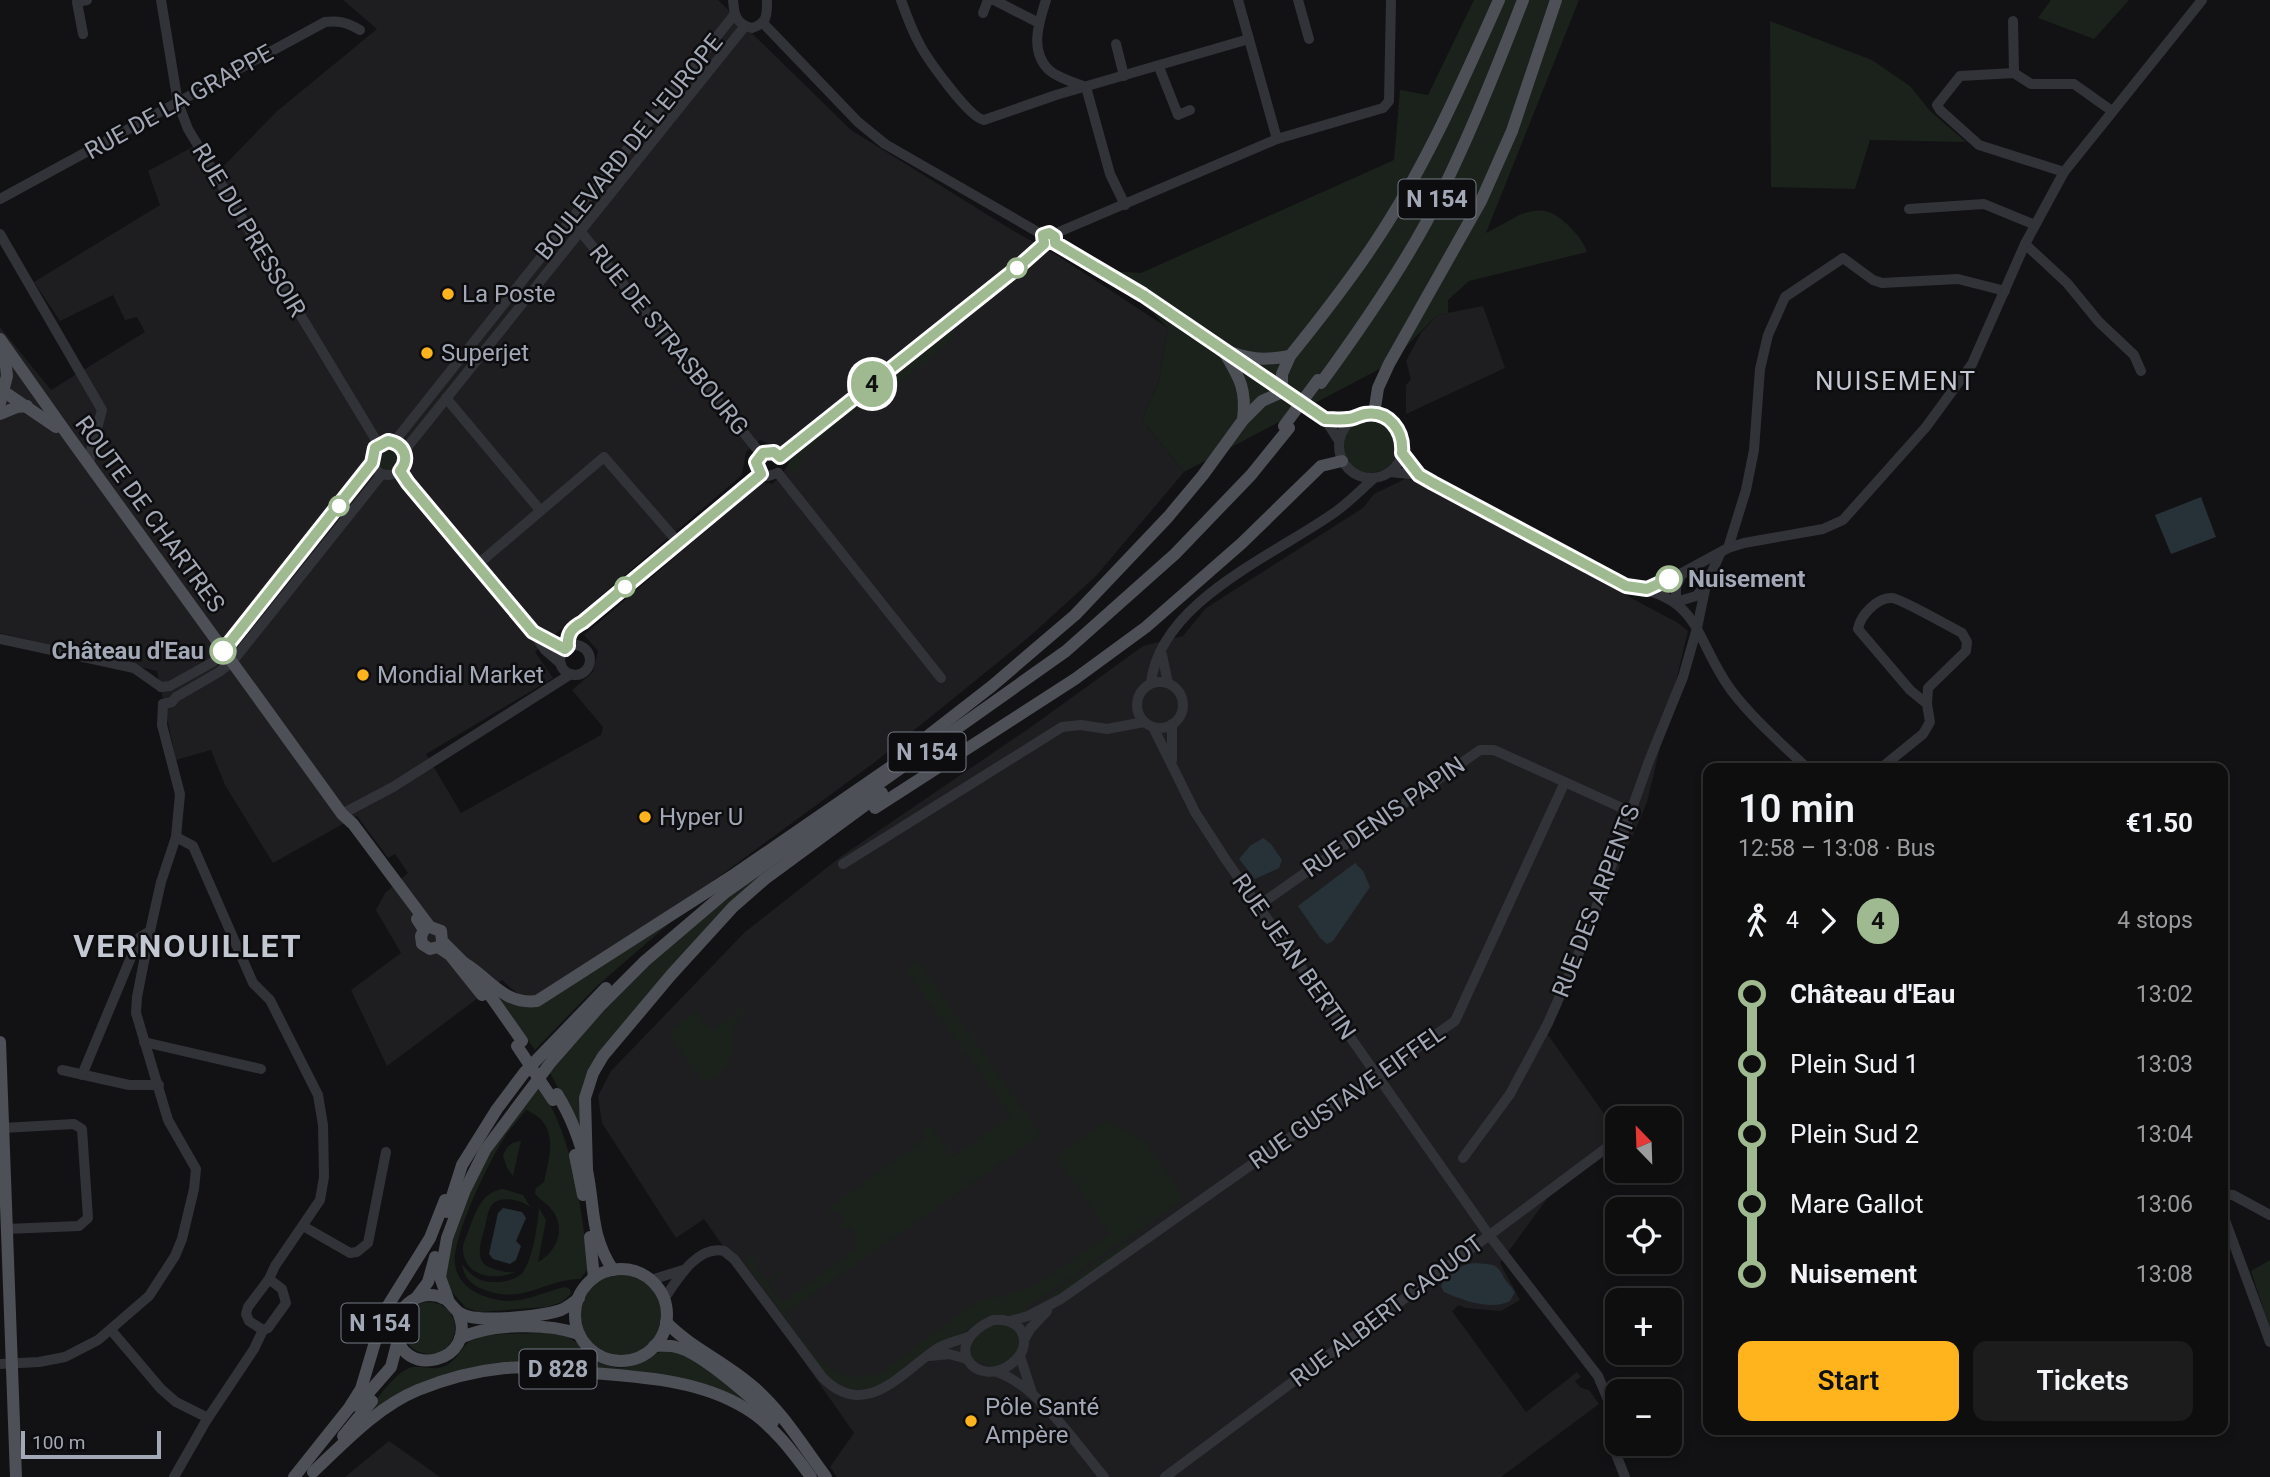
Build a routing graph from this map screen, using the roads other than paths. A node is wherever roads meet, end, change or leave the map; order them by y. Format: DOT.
graph roads {
  1 [pos="87,0"];
  2 [pos="161,0"];
  3 [pos="733,0"];
  4 [pos="767,0"];
  5 [pos="901,0"];
  6 [pos="988,0"];
  7 [pos="994,0"];
  8 [pos="1046,0"];
  9 [pos="1238,0"];
  10 [pos="1298,0"];
  11 [pos="1391,0"];
  12 [pos="1499,0"];
  13 [pos="1518,0"];
  14 [pos="1523,0"];
  15 [pos="1556,0"];
  16 [pos="2202,0"];
  17 [pos="983,13"];
  18 [pos="734,15"];
  19 [pos="2013,21"];
  20 [pos="763,23"];
  21 [pos="1039,23"];
  22 [pos="745,26"];
  23 [pos="360,30"];
  24 [pos="83,34"];
  25 [pos="1309,39"];
  26 [pos="1249,40"];
  27 [pos="1116,44"];
  28 [pos="1159,67"];
  29 [pos="2014,74"];
  30 [pos="1124,76"];
  31 [pos="1086,87"];
  32 [pos="178,103"];
  33 [pos="1190,110"];
  34 [pos="2112,111"];
  35 [pos="1277,139"];
  36 [pos="2064,172"];
  37 [pos="0,199"];
  38 [pos="1125,205"];
  39 [pos="1909,209"];
  40 [pos="570,220"];
  41 [pos="2035,225"];
  42 [pos="581,230"];
  43 [pos="0,234"];
  44 [pos="1049,239"];
  45 [pos="2025,244"];
  46 [pos="2005,291"];
  47 [pos="2,341"];
  48 [pos="1223,350"];
  49 [pos="1290,356"];
  50 [pos="2141,371"];
  51 [pos="1320,381"];
  52 [pos="1282,392"];
  53 [pos="1,395"];
  54 [pos="446,398"];
  55 [pos="27,406"];
  56 [pos="0,414"];
  57 [pos="1374,414"];
  58 [pos="1325,419"];
  59 [pos="1352,419"];
  60 [pos="1243,421"];
  61 [pos="1286,427"];
  62 [pos="70,439"];
  63 [pos="1339,441"];
  64 [pos="394,442"];
  65 [pos="379,444"];
  66 [pos="404,450"];
  67 [pos="1402,453"];
  68 [pos="761,454"];
  69 [pos="780,457"];
  70 [pos="1342,461"];
  71 [pos="372,463"];
  72 [pos="89,465"];
  73 [pos="400,471"];
  74 [pos="1390,472"];
  75 [pos="778,473"];
  76 [pos="1352,473"];
  77 [pos="382,474"];
  78 [pos="761,474"];
  79 [pos="1419,475"];
  80 [pos="1374,478"];
  81 [pos="1352,497"];
  82 [pos="540,510"];
  83 [pos="678,542"];
  84 [pos="1724,551"];
  85 [pos="1175,554"];
  86 [pos="477,565"];
  87 [pos="1682,573"];
  88 [pos="1706,585"];
  89 [pos="1647,589"];
  90 [pos="269,593"];
  91 [pos="280,602"];
  92 [pos="1676,602"];
  93 [pos="583,622"];
  94 [pos="1697,628"];
  95 [pos="533,632"];
  96 [pos="0,639"];
  97 [pos="579,645"];
  98 [pos="566,648"];
  99 [pos="223,651"];
  100 [pos="1162,651"];
  101 [pos="232,662"];
  102 [pos="565,669"];
  103 [pos="941,678"];
  104 [pos="1151,683"];
  105 [pos="1168,683"];
  106 [pos="165,687"];
  107 [pos="176,698"];
  108 [pos="163,704"];
  109 [pos="1927,704"];
  110 [pos="1137,710"];
  111 [pos="1149,724"];
  112 [pos="1172,724"];
  113 [pos="1123,725"];
  114 [pos="905,756"];
  115 [pos="1802,763"];
  116 [pos="1887,763"];
  117 [pos="1173,767"];
  118 [pos="1564,783"];
  119 [pos="1630,812"];
  120 [pos="342,814"];
  121 [pos="176,837"];
  122 [pos="843,864"];
  123 [pos="735,874"];
  124 [pos="1258,906"];
  125 [pos="717,924"];
  126 [pos="427,928"];
  127 [pos="150,931"];
  128 [pos="440,944"];
  129 [pos="464,963"];
  130 [pos="0,1042"];
  131 [pos="144,1042"];
  132 [pos="520,1044"];
  133 [pos="261,1069"];
  134 [pos="62,1070"];
  135 [pos="82,1075"];
  136 [pos="1378,1076"];
  137 [pos="159,1085"];
  138 [pos="555,1097"];
  139 [pos="3,1128"];
  140 [pos="1605,1149"];
  141 [pos="386,1152"];
  142 [pos="1463,1158"];
  143 [pos="462,1165"];
  144 [pos="587,1170"];
  145 [pos="2228,1195"];
  146 [pos="2270,1215"];
  147 [pos="303,1226"];
  148 [pos="2228,1228"];
  149 [pos="6,1229"];
  150 [pos="1489,1235"];
  151 [pos="613,1270"];
  152 [pos="684,1270"];
  153 [pos="594,1278"];
  154 [pos="269,1279"];
  155 [pos="651,1280"];
  156 [pos="416,1298"];
  157 [pos="579,1298"];
  158 [pos="664,1299"];
  159 [pos="1061,1299"];
  160 [pos="453,1307"];
  161 [pos="1010,1321"];
  162 [pos="666,1322"];
  163 [pos="111,1329"];
  164 [pos="263,1330"];
  165 [pos="579,1334"];
  166 [pos="970,1336"];
  167 [pos="460,1338"];
  168 [pos="398,1340"];
  169 [pos="1024,1342"];
  170 [pos="2270,1342"];
  171 [pos="654,1346"];
  172 [pos="1020,1356"];
  173 [pos="926,1357"];
  174 [pos="418,1359"];
  175 [pos="967,1359"];
  176 [pos="5,1364"];
  177 [pos="997,1372"];
  178 [pos="1032,1393"];
  179 [pos="208,1418"];
  180 [pos="807,1472"];
  181 [pos="311,1475"];
  182 [pos="16,1477"];
  183 [pos="174,1477"];
  184 [pos="294,1477"];
  185 [pos="826,1477"];
  186 [pos="1104,1477"];
  187 [pos="1165,1477"];
  188 [pos="1625,1477"];
  1 -- 24 [label="street"];
  2 -- 32 [label="street, RUE DU PRESSOIR"];
  3 -- 18 [label="street"];
  4 -- 20 [label="street"];
  5 -- 31 [label="street"];
  6 -- 17 [label="street"];
  7 -- 21 [label="street"];
  8 -- 21 [label="street"];
  9 -- 26 [label="street"];
  10 -- 25 [label="street"];
  11 -- 35 [label="street"];
  12 -- 49 [label="main road"];
  13 -- 51 [label="main road, N 154"];
  14 -- 51 [label="main road, N 154"];
  15 -- 57 [label="main road"];
  16 -- 34 [label="street"];
  18 -- 22 [label="street"];
  18 -- 40 [label="street, BOULEVARD DE L'EUROPE"];
  19 -- 29 [label="street"];
  20 -- 22 [label="street"];
  20 -- 44 [label="street"];
  21 -- 31 [label="street"];
  22 -- 42 [label="street, BOULEVARD DE L'EUROPE"];
  23 -- 32 [label="street, RUE DE LA GRAPPE"];
  26 -- 28 [label="street"];
  26 -- 35 [label="street"];
  27 -- 30 [label="street"];
  28 -- 30 [label="street"];
  28 -- 33 [label="street"];
  29 -- 34 [label="street"];
  29 -- 36 [label="street"];
  30 -- 31 [label="street"];
  31 -- 38 [label="street"];
  32 -- 37 [label="street, RUE DE LA GRAPPE"];
  32 -- 65 [label="street, RUE DU PRESSOIR"];
  34 -- 36 [label="street"];
  35 -- 38 [label="street"];
  36 -- 41 [label="street"];
  38 -- 44 [label="street"];
  39 -- 41 [label="street"];
  40 -- 42 [label="street, RUE DE STRASBOURG"];
  40 -- 64 [label="street, BOULEVARD DE L'EUROPE"];
  41 -- 45 [label="street"];
  42 -- 54 [label="street, BOULEVARD DE L'EUROPE"];
  42 -- 68 [label="street, RUE DE STRASBOURG"];
  43 -- 72 [label="street"];
  44 -- 48 [label="street"];
  44 -- 69 [label="street"];
  45 -- 46 [label="street"];
  45 -- 50 [label="street"];
  46 -- 84 [label="street"];
  46 -- 84 [label="street, RUE DES ARPENTS"];
  47 -- 53 [label="main road"];
  47 -- 62 [label="main road, ROUTE DE CHARTRES"];
  48 -- 49 [label="main road"];
  48 -- 52 [label="street"];
  48 -- 60 [label="main road"];
  49 -- 52 [label="main road"];
  51 -- 61 [label="main road, N 154, bridge"];
  52 -- 58 [label="street"];
  52 -- 60 [label="main road"];
  53 -- 55 [label="main road"];
  54 -- 66 [label="street, BOULEVARD DE L'EUROPE"];
  54 -- 82 [label="street"];
  55 -- 56 [label="main road"];
  55 -- 62 [label="main road"];
  57 -- 59 [label="street"];
  57 -- 67 [label="street"];
  58 -- 59 [label="street"];
  58 -- 63 [label="street"];
  59 -- 63 [label="street"];
  60 -- 114 [label="main road"];
  61 -- 85 [label="main road, N 154"];
  61 -- 114 [label="main road, N 154"];
  62 -- 72 [label="main road, ROUTE DE CHARTRES"];
  63 -- 70 [label="street"];
  64 -- 65 [label="street"];
  64 -- 66 [label="street"];
  65 -- 71 [label="street"];
  66 -- 73 [label="street, BOULEVARD DE L'EUROPE"];
  67 -- 74 [label="street"];
  67 -- 79 [label="street"];
  68 -- 69 [label="street"];
  68 -- 78 [label="street, RUE DE STRASBOURG"];
  69 -- 75 [label="street"];
  70 -- 76 [label="street"];
  70 -- 125 [label="main road"];
  71 -- 77 [label="street"];
  71 -- 90 [label="street"];
  72 -- 99 [label="main road, ROUTE DE CHARTRES"];
  73 -- 77 [label="street"];
  73 -- 86 [label="street"];
  74 -- 79 [label="street"];
  74 -- 80 [label="street"];
  75 -- 78 [label="street"];
  75 -- 103 [label="street"];
  76 -- 80 [label="street"];
  76 -- 81 [label="street"];
  77 -- 91 [label="street"];
  78 -- 83 [label="street"];
  79 -- 89 [label="street"];
  80 -- 81 [label="street"];
  81 -- 100 [label="street"];
  82 -- 83 [label="street"];
  82 -- 86 [label="street"];
  83 -- 93 [label="street"];
  84 -- 87 [label="street"];
  84 -- 88 [label="street, RUE DES ARPENTS"];
  85 -- 125 [label="main road"];
  85 -- 160 [label="main road, N 154"];
  86 -- 95 [label="street"];
  87 -- 88 [label="street"];
  87 -- 89 [label="street"];
  87 -- 92 [label="street"];
  88 -- 92 [label="street"];
  88 -- 94 [label="street, RUE DES ARPENTS"];
  89 -- 92 [label="street"];
  90 -- 91 [label="street"];
  90 -- 99 [label="street"];
  91 -- 101 [label="street"];
  92 -- 94 [label="street"];
  93 -- 97 [label="street"];
  93 -- 98 [label="street"];
  94 -- 115 [label="street"];
  94 -- 119 [label="street, RUE DES ARPENTS"];
  95 -- 98 [label="street"];
  95 -- 102 [label="street"];
  96 -- 106 [label="street"];
  97 -- 98 [label="street"];
  97 -- 102 [label="street"];
  98 -- 102 [label="street"];
  99 -- 101 [label="main road, ROUTE DE CHARTRES"];
  99 -- 106 [label="street"];
  100 -- 104 [label="street"];
  100 -- 105 [label="street"];
  101 -- 107 [label="street"];
  101 -- 120 [label="main road, ROUTE DE CHARTRES"];
  102 -- 120 [label="street"];
  104 -- 105 [label="street"];
  104 -- 110 [label="street"];
  105 -- 112 [label="street"];
  106 -- 107 [label="street"];
  106 -- 108 [label="street"];
  107 -- 108 [label="street"];
  108 -- 121 [label="street"];
  109 -- 109 [label="street"];
  109 -- 116 [label="street"];
  110 -- 111 [label="street"];
  110 -- 113 [label="street"];
  111 -- 112 [label="street"];
  111 -- 113 [label="street"];
  111 -- 117 [label="street, RUE JEAN BERTIN"];
  112 -- 117 [label="street, RUE JEAN BERTIN"];
  113 -- 122 [label="street"];
  114 -- 123 [label="main road, N 154"];
  117 -- 124 [label="street, RUE JEAN BERTIN"];
  118 -- 119 [label="street, RUE DENIS PAPIN"];
  118 -- 124 [label="street, RUE DENIS PAPIN"];
  118 -- 136 [label="street, RUE GUSTAVE EIFFEL"];
  119 -- 142 [label="street, RUE DES ARPENTS"];
  120 -- 126 [label="main road, ROUTE DE CHARTRES"];
  121 -- 127 [label="street"];
  121 -- 147 [label="street"];
  123 -- 129 [label="main road"];
  123 -- 143 [label="main road, N 154"];
  124 -- 136 [label="street, RUE JEAN BERTIN"];
  125 -- 144 [label="main road"];
  126 -- 128 [label="main road, ROUTE DE CHARTRES"];
  126 -- 128 [label="main road, ROUTE DE CHARTRES"];
  127 -- 131 [label="street"];
  127 -- 135 [label="street"];
  128 -- 129 [label="main road, ROUTE DE CHARTRES"];
  128 -- 132 [label="main road, ROUTE DE CHARTRES"];
  129 -- 132 [label="main road, ROUTE DE CHARTRES"];
  130 -- 139 [label="main road"];
  131 -- 133 [label="street"];
  131 -- 137 [label="street"];
  132 -- 138 [label="main road, ROUTE DE CHARTRES"];
  134 -- 135 [label="street"];
  135 -- 137 [label="street"];
  136 -- 150 [label="street, RUE JEAN BERTIN"];
  136 -- 159 [label="street, RUE GUSTAVE EIFFEL"];
  137 -- 163 [label="street"];
  138 -- 144 [label="main road, ROUTE DE CHARTRES"];
  138 -- 153 [label="main road, ROUTE DE CHARTRES"];
  139 -- 149 [label="main road"];
  139 -- 149 [label="street"];
  140 -- 150 [label="street, RUE ALBERT CAQUOT"];
  141 -- 147 [label="street"];
  143 -- 156 [label="main road, N 154"];
  143 -- 184 [label="main road, N 154"];
  144 -- 151 [label="main road, ROUTE DE CHARTRES"];
  145 -- 146 [label="street"];
  147 -- 154 [label="street"];
  148 -- 170 [label="street"];
  149 -- 176 [label="main road"];
  150 -- 187 [label="street, RUE ALBERT CAQUOT"];
  150 -- 188 [label="street, RUE JEAN BERTIN"];
  151 -- 153 [label="main road"];
  151 -- 155 [label="main road"];
  152 -- 155 [label="street"];
  152 -- 158 [label="street"];
  152 -- 173 [label="street"];
  153 -- 157 [label="main road"];
  154 -- 164 [label="street"];
  154 -- 164 [label="street"];
  155 -- 158 [label="main road"];
  156 -- 160 [label="main road, N 154"];
  156 -- 168 [label="main road, N 154"];
  157 -- 160 [label="main road, N 154"];
  157 -- 165 [label="main road"];
  158 -- 162 [label="main road"];
  159 -- 161 [label="street, RUE GUSTAVE EIFFEL"];
  159 -- 169 [label="street, RUE GUSTAVE EIFFEL"];
  160 -- 167 [label="main road, N 154"];
  161 -- 166 [label="street"];
  161 -- 169 [label="street"];
  162 -- 171 [label="main road"];
  162 -- 185 [label="main road"];
  163 -- 176 [label="street"];
  163 -- 179 [label="street"];
  164 -- 179 [label="street"];
  165 -- 167 [label="main road, N 154"];
  165 -- 171 [label="main road"];
  166 -- 173 [label="street"];
  166 -- 175 [label="street"];
  167 -- 174 [label="main road, N 154"];
  168 -- 174 [label="main road, N 154"];
  168 -- 184 [label="main road"];
  169 -- 172 [label="street"];
  171 -- 180 [label="main road"];
  172 -- 177 [label="street"];
  172 -- 178 [label="street"];
  173 -- 175 [label="street"];
  174 -- 181 [label="main road, D 828"];
  175 -- 177 [label="street"];
  176 -- 182 [label="main road"];
  177 -- 178 [label="street"];
  178 -- 186 [label="street"];
  179 -- 183 [label="street"];
  180 -- 181 [label="main road, D 828"];
}
